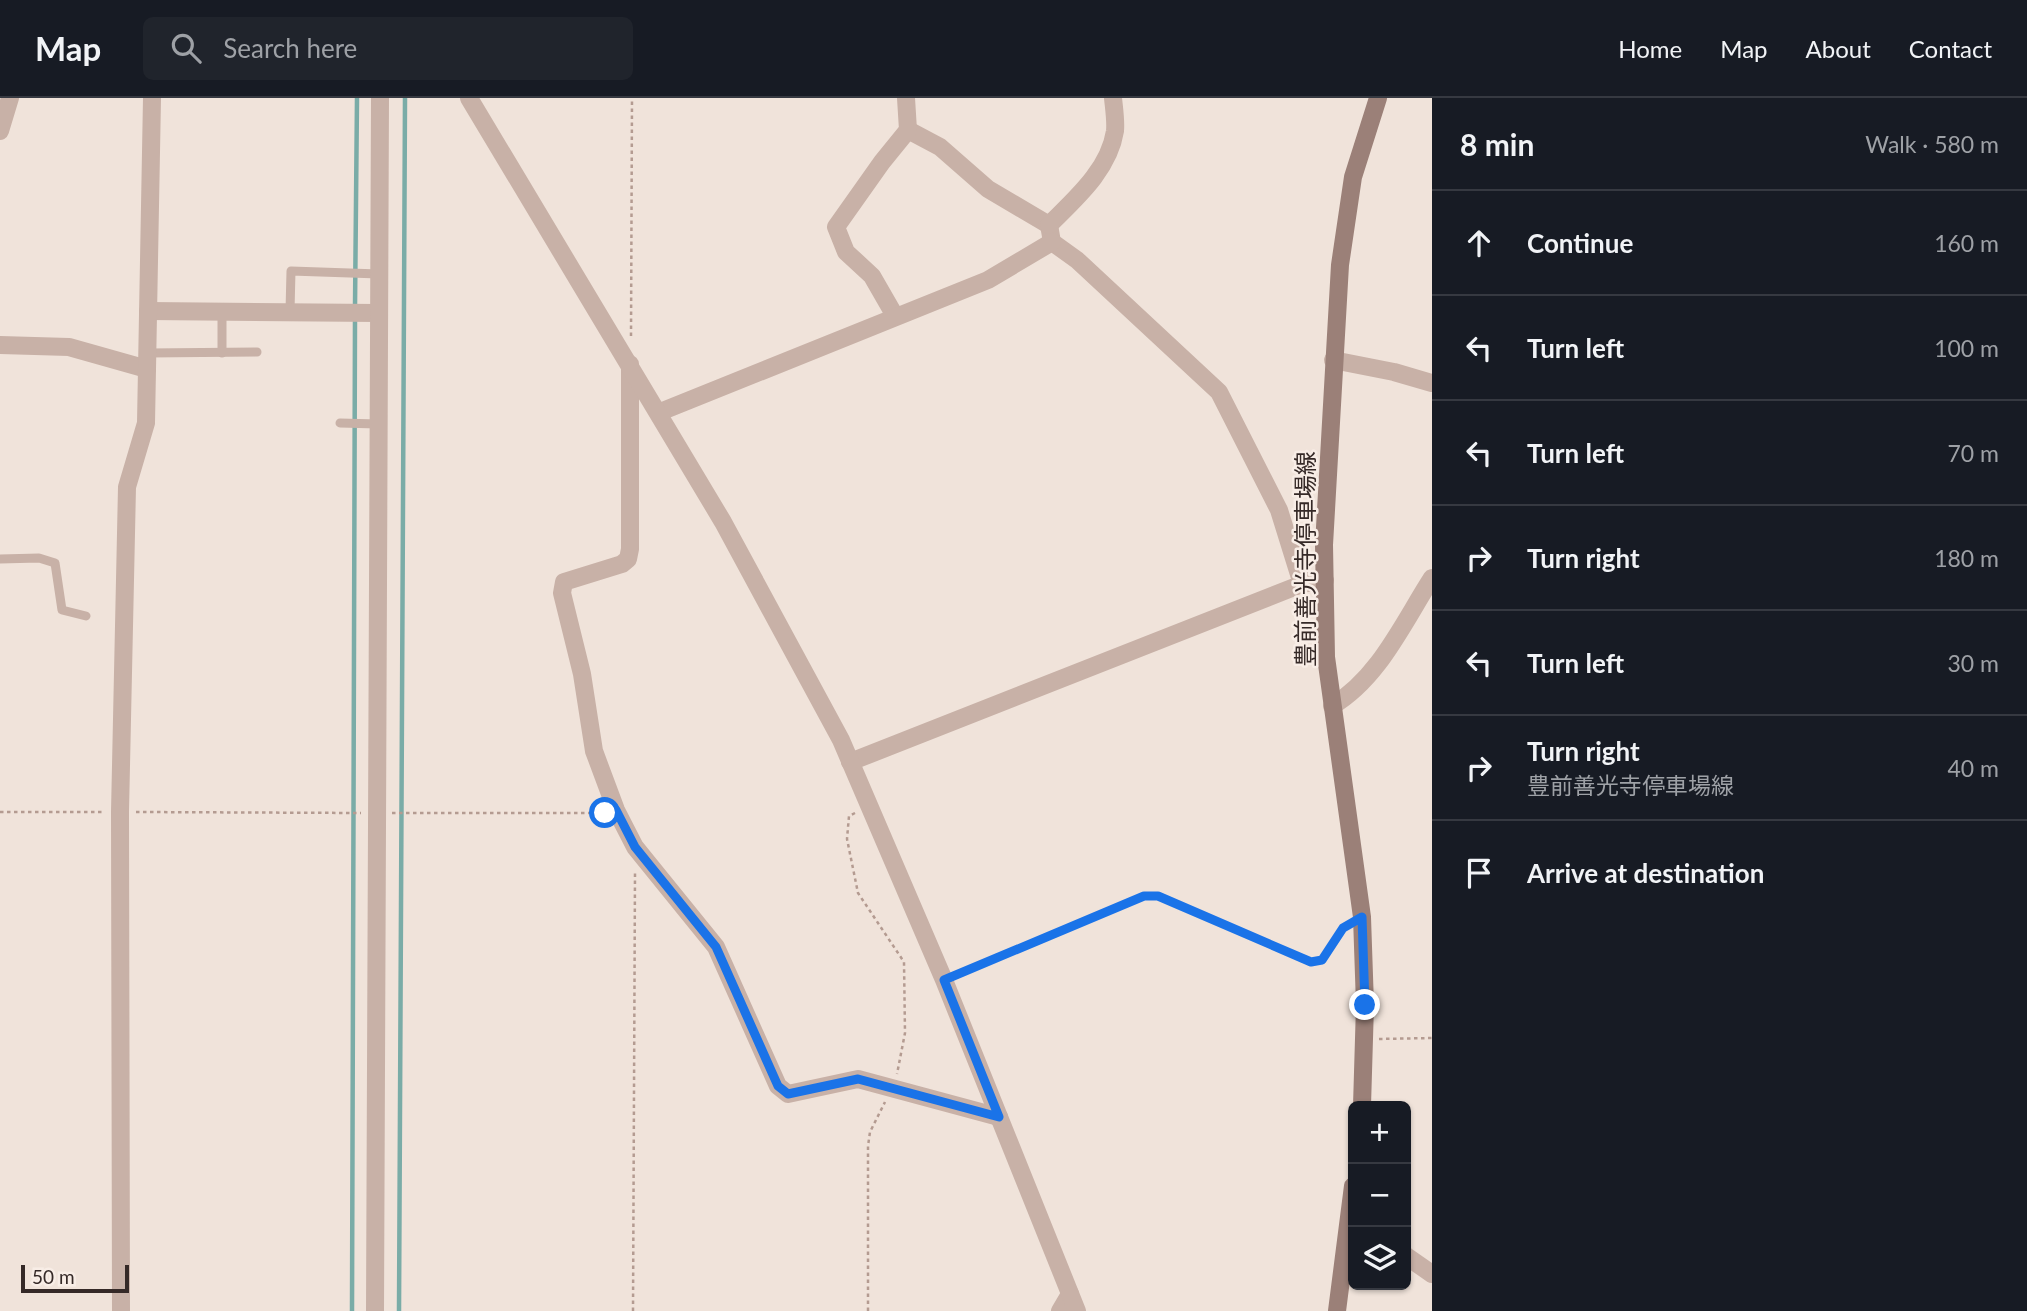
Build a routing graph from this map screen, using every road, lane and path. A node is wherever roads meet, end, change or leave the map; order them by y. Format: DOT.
graph roads {
  1 [pos="10,98"];
  2 [pos="152,98"];
  3 [pos="380,98"];
  4 [pos="469,98"];
  5 [pos="632,98"];
  6 [pos="906,98"];
  7 [pos="1113,98"];
  8 [pos="1378,98"];
  9 [pos="908,130"];
  10 [pos="0,131"];
  11 [pos="1051,234"];
  12 [pos="379,274"];
  13 [pos="148,311"];
  14 [pos="222,312"];
  15 [pos="290,312"];
  16 [pos="363,313"];
  17 [pos="895,316"];
  18 [pos="631,338"];
  19 [pos="0,345"];
  20 [pos="257,352"];
  21 [pos="222,353"];
  22 [pos="1333,360"];
  23 [pos="147,361"];
  24 [pos="630,364"];
  25 [pos="1432,383"];
  26 [pos="660,412"];
  27 [pos="341,423"];
  28 [pos="370,424"];
  29 [pos="0,559"];
  30 [pos="1432,578"];
  31 [pos="1325,580"];
  32 [pos="1302,584"];
  33 [pos="86,616"];
  34 [pos="1332,706"];
  35 [pos="850,762"];
  36 [pos="870,805"];
  37 [pos="616,810"];
  38 [pos="0,812"];
  39 [pos="120,812"];
  40 [pos="361,813"];
  41 [pos="395,813"];
  42 [pos="635,847"];
  43 [pos="1362,917"];
  44 [pos="944,980"];
  45 [pos="1432,1038"];
  46 [pos="1365,1039"];
  47 [pos="892,1087"];
  48 [pos="1362,1101"];
  49 [pos="999,1117"];
  50 [pos="1350,1227"];
  51 [pos="1411,1259"];
  52 [pos="1432,1274"];
  53 [pos="1073,1303"];
  54 [pos="121,1311"];
  55 [pos="375,1311"];
  56 [pos="633,1311"];
  57 [pos="868,1311"];
  58 [pos="1060,1311"];
  59 [pos="1337,1311"];
  1 -- 10 [label="street"];
  2 -- 13 [label="street"];
  3 -- 12 [label="street"];
  4 -- 24 [label="street"];
  5 -- 18 [label="path"];
  6 -- 9 [label="street"];
  7 -- 11 [label="street"];
  8 -- 22 [label="main road, 豊前善光寺停車場線"];
  9 -- 11 [label="street"];
  9 -- 17 [label="street"];
  11 -- 17 [label="street"];
  11 -- 32 [label="street"];
  12 -- 15 [label="lane"];
  12 -- 16 [label="street"];
  13 -- 14 [label="street"];
  13 -- 23 [label="street"];
  14 -- 15 [label="street"];
  14 -- 21 [label="lane"];
  15 -- 16 [label="street"];
  16 -- 28 [label="street"];
  17 -- 26 [label="street"];
  19 -- 23 [label="street"];
  20 -- 21 [label="lane"];
  21 -- 23 [label="lane"];
  22 -- 25 [label="street"];
  22 -- 31 [label="main road, 豊前善光寺停車場線"];
  23 -- 39 [label="street"];
  24 -- 26 [label="street"];
  24 -- 37 [label="street"];
  26 -- 35 [label="street"];
  27 -- 28 [label="lane"];
  28 -- 55 [label="street"];
  29 -- 33 [label="lane"];
  30 -- 34 [label="street"];
  31 -- 32 [label="street"];
  31 -- 34 [label="main road, 豊前善光寺停車場線"];
  32 -- 35 [label="street"];
  34 -- 43 [label="main road, 豊前善光寺停車場線"];
  35 -- 36 [label="street"];
  36 -- 44 [label="street"];
  36 -- 47 [label="path"];
  37 -- 41 [label="path"];
  37 -- 42 [label="street"];
  38 -- 39 [label="path"];
  39 -- 40 [label="path"];
  39 -- 54 [label="street"];
  42 -- 47 [label="street"];
  42 -- 56 [label="path"];
  43 -- 44 [label="path"];
  43 -- 46 [label="main road, 豊前善光寺停車場線"];
  44 -- 49 [label="street"];
  45 -- 46 [label="path"];
  46 -- 48 [label="main road, 豊前善光寺停車場線"];
  47 -- 49 [label="street"];
  47 -- 57 [label="path"];
  49 -- 53 [label="street"];
  50 -- 59 [label="main road"];
  51 -- 52 [label="street"];
  53 -- 58 [label="street"];
}
